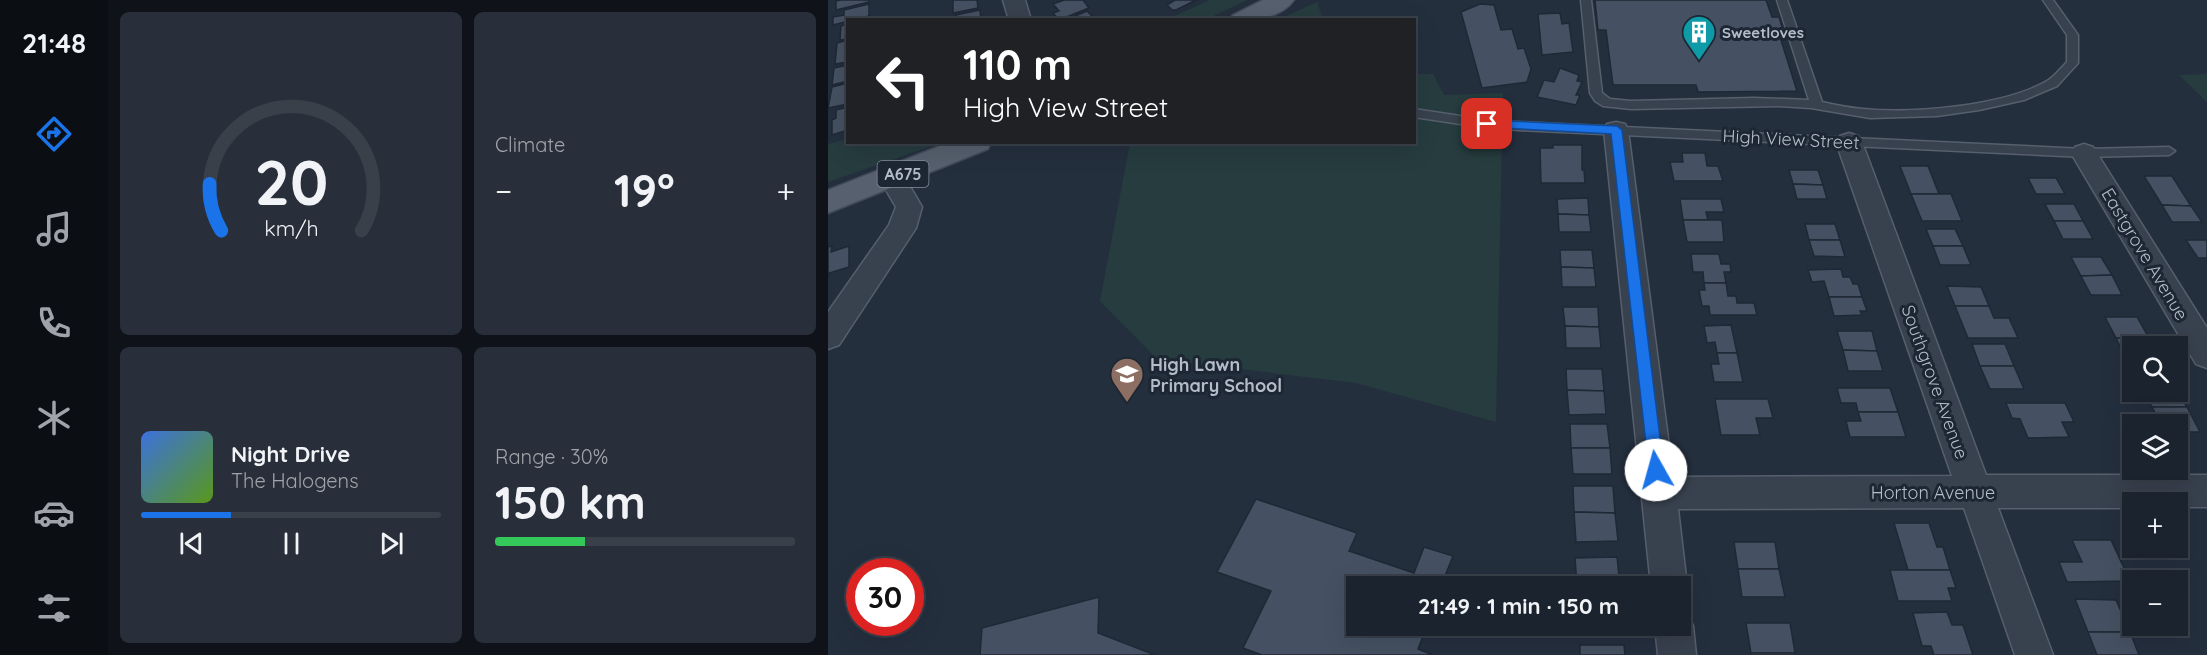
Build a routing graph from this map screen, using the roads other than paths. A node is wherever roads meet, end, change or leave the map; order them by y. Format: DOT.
graph roads {
  1 [pos="1014,0"];
  2 [pos="1282,0"];
  3 [pos="1586,0"];
  4 [pos="1782,0"];
  5 [pos="2048,0"];
  6 [pos="1019,18"];
  7 [pos="1245,18"];
  8 [pos="1817,105"];
  9 [pos="1416,113"];
  10 [pos="1617,130"];
  11 [pos="1849,142"];
  12 [pos="973,144"];
  13 [pos="2169,151"];
  14 [pos="2084,153"];
  15 [pos="892,178"];
  16 [pos="828,202"];
  17 [pos="828,336"];
  18 [pos="2207,355"];
  19 [pos="2207,491"];
  20 [pos="1975,492"];
  21 [pos="1659,493"];
  22 [pos="1668,576"];
  23 [pos="1675,636"];
  24 [pos="1677,655"];
  25 [pos="2034,655"];
  1 -- 6 [label="street"];
  2 -- 7 [label="main road"];
  3 -- 8 [label="lane"];
  4 -- 8 [label="lane"];
  5 -- 8 [label="lane"];
  9 -- 10 [label="lane, High View Street"];
  10 -- 11 [label="lane, High View Street"];
  10 -- 21 [label="street"];
  11 -- 14 [label="lane, High View Street"];
  11 -- 20 [label="street, Southgrove Avenue"];
  12 -- 15 [label="main road, A675"];
  13 -- 14 [label="lane, High View Street"];
  14 -- 18 [label="street, Eastgrove Avenue"];
  15 -- 16 [label="main road, A675"];
  15 -- 17 [label="street"];
  19 -- 20 [label="street, Horton Avenue"];
  20 -- 21 [label="street, Horton Avenue"];
  20 -- 25 [label="street, Southgrove Avenue"];
  21 -- 22 [label="street"];
  23 -- 24 [label="street"];
}
